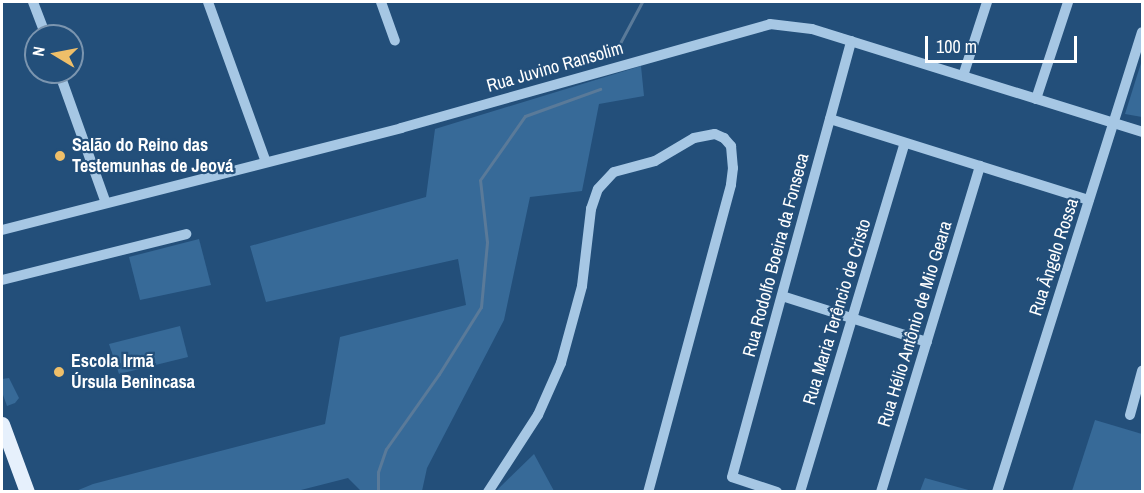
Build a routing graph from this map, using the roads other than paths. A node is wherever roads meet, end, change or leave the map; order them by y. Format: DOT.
graph roads {
  1 [pos="33,2"];
  2 [pos="208,2"];
  3 [pos="381,2"];
  4 [pos="987,2"];
  5 [pos="1068,2"];
  6 [pos="41,24"];
  7 [pos="1143,32"];
  8 [pos="851,41"];
  9 [pos="395,42"];
  10 [pos="963,76"];
  11 [pos="63,84"];
  12 [pos="1035,99"];
  13 [pos="830,119"];
  14 [pos="1113,123"];
  15 [pos="1143,132"];
  16 [pos="905,143"];
  17 [pos="266,162"];
  18 [pos="980,166"];
  19 [pos="1089,200"];
  20 [pos="106,203"];
  21 [pos="2,230"];
  22 [pos="186,234"];
  23 [pos="2,280"];
  24 [pos="782,296"];
  25 [pos="852,318"];
  26 [pos="927,342"];
  27 [pos="1143,371"];
  28 [pos="1130,415"];
  29 [pos="2,424"];
  30 [pos="27,492"];
  31 [pos="488,492"];
  32 [pos="648,492"];
  33 [pos="777,492"];
  34 [pos="800,492"];
  35 [pos="881,492"];
  36 [pos="997,492"];
  1 -- 6 [label="street"];
  2 -- 17 [label="street"];
  3 -- 9 [label="street"];
  4 -- 10 [label="street"];
  5 -- 12 [label="street"];
  7 -- 14 [label="street, Rua Ângelo Rossa"];
  8 -- 10 [label="street, Rua Juvino Ransolim"];
  8 -- 13 [label="street, Rua Rodolfo Boeira da Fonseca"];
  8 -- 17 [label="street, Rua Juvino Ransolim"];
  10 -- 12 [label="street, Rua Juvino Ransolim"];
  11 -- 20 [label="street"];
  12 -- 14 [label="street, Rua Juvino Ransolim"];
  13 -- 16 [label="street"];
  13 -- 24 [label="street, Rua Rodolfo Boeira da Fonseca"];
  14 -- 15 [label="street, Rua Juvino Ransolim"];
  14 -- 19 [label="street, Rua Ângelo Rossa"];
  16 -- 18 [label="street"];
  16 -- 25 [label="street, Rua Maria Terêncio de Cristo"];
  17 -- 20 [label="street, Rua Juvino Ransolim"];
  18 -- 19 [label="street"];
  18 -- 26 [label="street, Rua Hélio Antônio de Mio Geara"];
  19 -- 36 [label="street, Rua Ângelo Rossa"];
  20 -- 21 [label="street, Rua Juvino Ransolim"];
  22 -- 23 [label="street"];
  24 -- 25 [label="street"];
  24 -- 33 [label="street, Rua Rodolfo Boeira da Fonseca"];
  25 -- 26 [label="street"];
  25 -- 34 [label="street, Rua Maria Terêncio de Cristo"];
  26 -- 35 [label="street, Rua Hélio Antônio de Mio Geara"];
  27 -- 28 [label="street"];
  29 -- 30 [label="main road"];
  31 -- 32 [label="street"];
}
